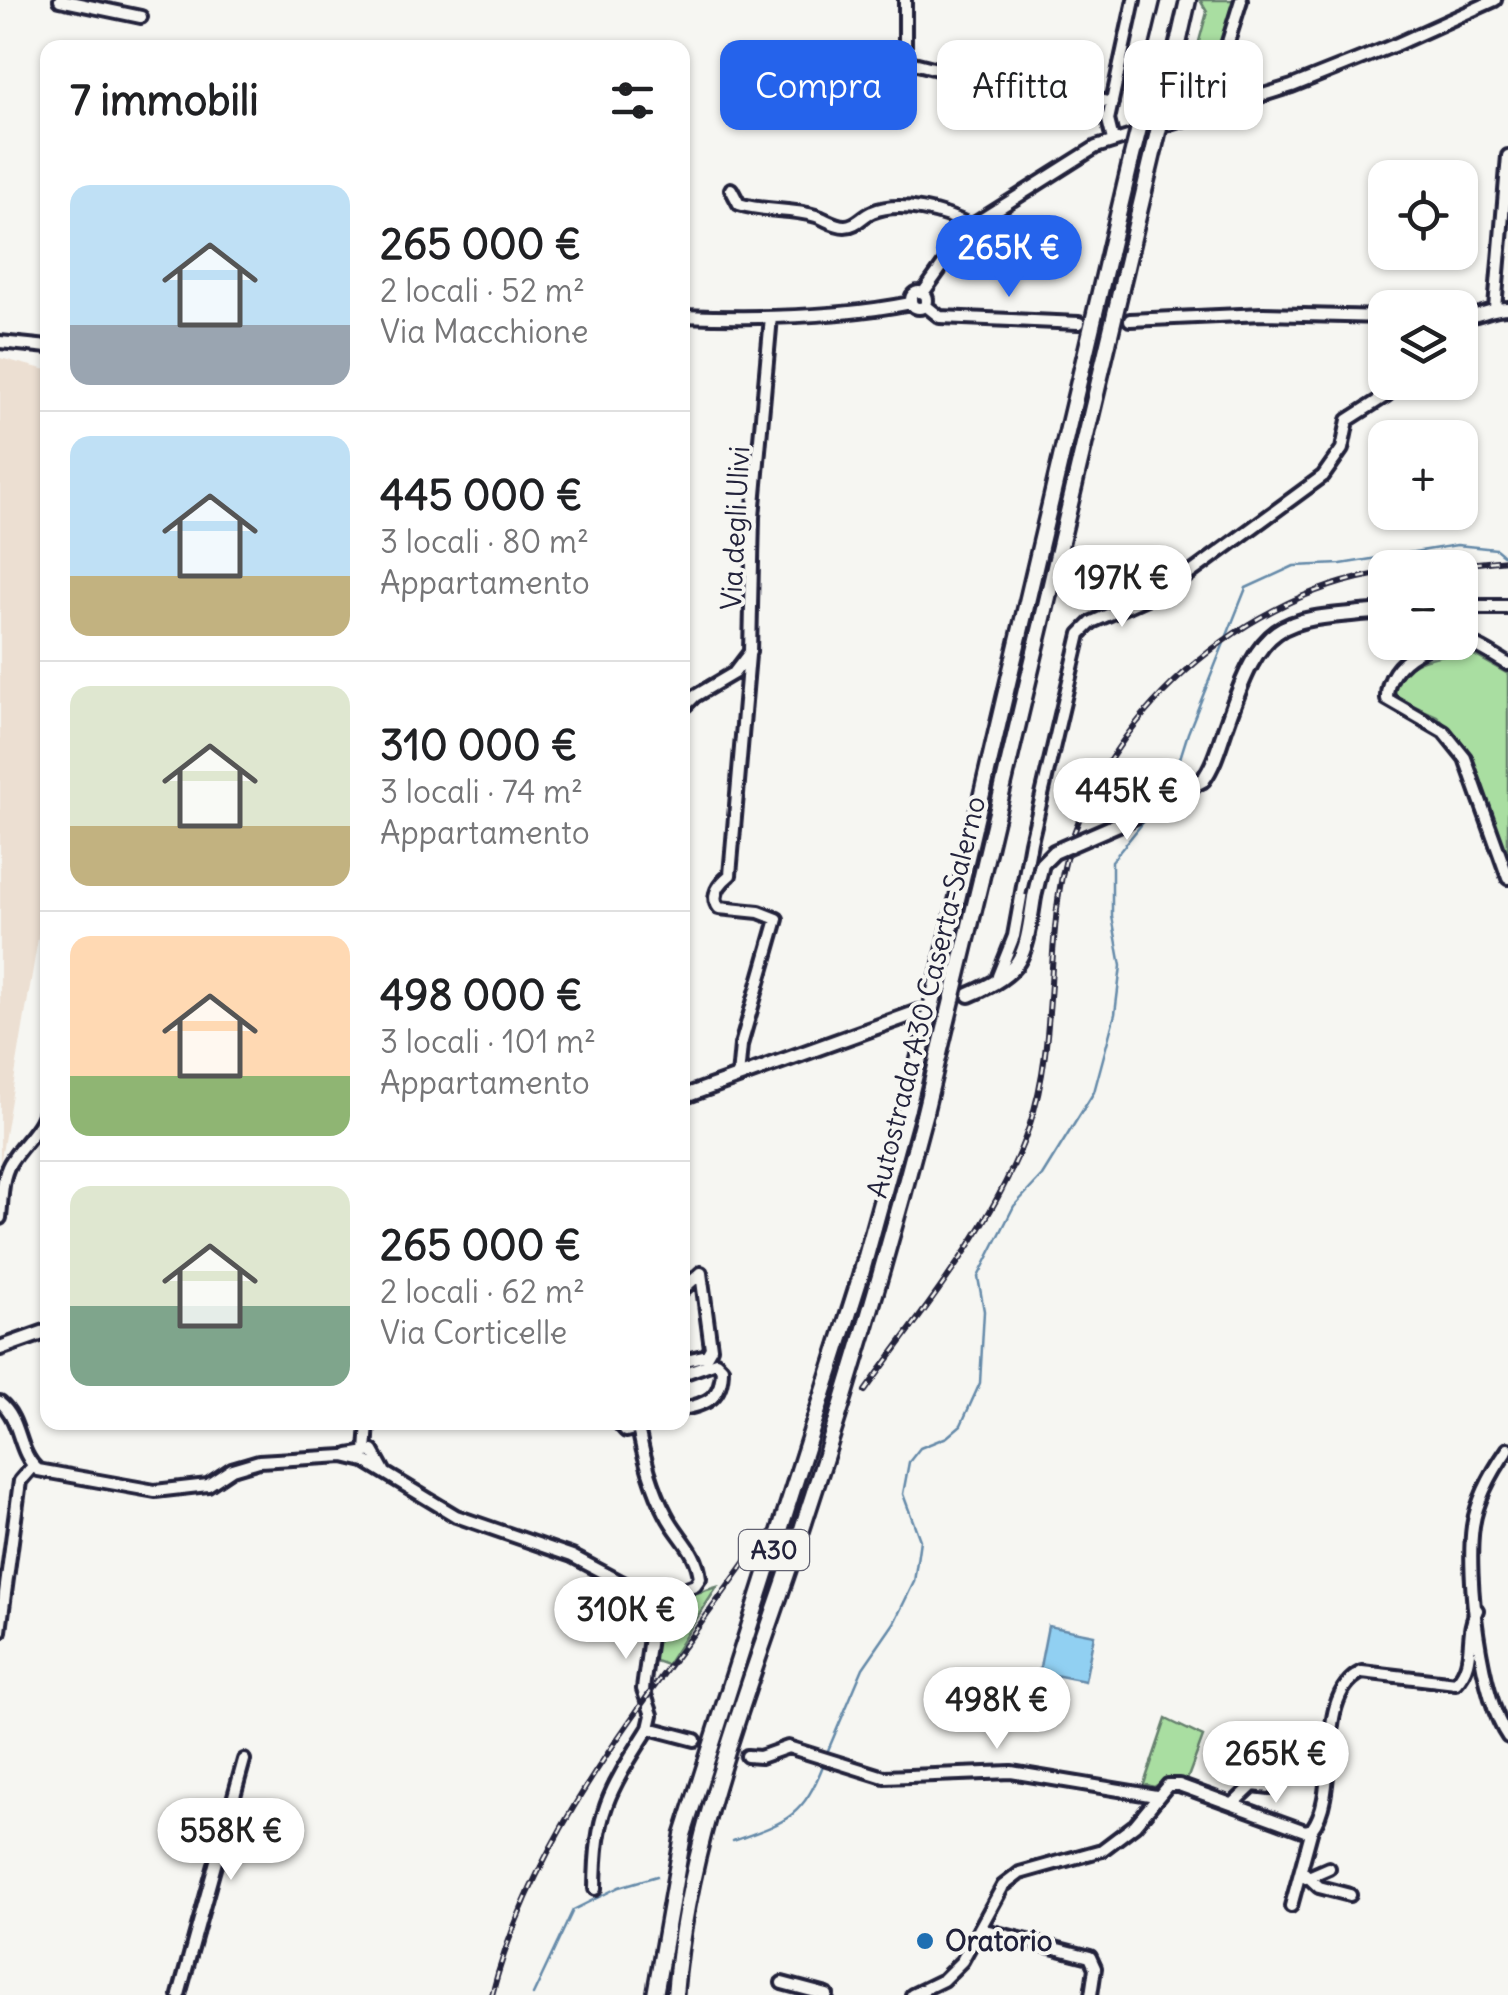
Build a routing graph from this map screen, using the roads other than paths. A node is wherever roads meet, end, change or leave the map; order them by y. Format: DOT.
graph roads {
  1 [pos="60,0"];
  2 [pos="905,0"];
  3 [pos="1134,0"];
  4 [pos="1161,0"];
  5 [pos="1170,0"];
  6 [pos="1188,0"];
  7 [pos="1241,0"];
  8 [pos="1495,0"];
  9 [pos="141,17"];
  10 [pos="904,40"];
  11 [pos="1154,40"];
  12 [pos="1160,40"];
  13 [pos="1229,40"];
  14 [pos="917,64"];
  15 [pos="1263,95"];
  16 [pos="1112,103"];
  17 [pos="1139,130"];
  18 [pos="1146,130"];
  19 [pos="1113,140"];
  20 [pos="1508,156"];
  21 [pos="731,188"];
  22 [pos="970,226"];
  23 [pos="924,299"];
  24 [pos="1502,308"];
  25 [pos="690,316"];
  26 [pos="1478,316"];
  27 [pos="771,317"];
  28 [pos="1368,317"];
  29 [pos="1130,320"];
  30 [pos="1078,323"];
  31 [pos="0,342"];
  32 [pos="40,346"];
  33 [pos="1380,400"];
  34 [pos="1478,607"];
  35 [pos="1508,607"];
  36 [pos="1368,613"];
  37 [pos="749,655"];
  38 [pos="1508,664"];
  39 [pos="690,701"];
  40 [pos="1508,878"];
  41 [pos="992,985"];
  42 [pos="969,995"];
  43 [pos="918,1012"];
  44 [pos="738,1077"];
  45 [pos="690,1094"];
  46 [pos="40,1127"];
  47 [pos="0,1218"];
  48 [pos="690,1282"];
  49 [pos="40,1334"];
  50 [pos="0,1348"];
  51 [pos="690,1359"];
  52 [pos="690,1371"];
  53 [pos="0,1402"];
  54 [pos="690,1408"];
  55 [pos="369,1430"];
  56 [pos="642,1430"];
  57 [pos="1508,1450"];
  58 [pos="369,1456"];
  59 [pos="33,1466"];
  60 [pos="655,1600"];
  61 [pos="1477,1610"];
  62 [pos="0,1631"];
  63 [pos="648,1728"];
  64 [pos="1508,1738"];
  65 [pos="695,1740"];
  66 [pos="747,1756"];
  67 [pos="244,1760"];
  68 [pos="1273,1776"];
  69 [pos="1156,1796"];
  70 [pos="1233,1804"];
  71 [pos="1312,1829"];
  72 [pos="1329,1868"];
  73 [pos="1304,1874"];
  74 [pos="595,1889"];
  75 [pos="1350,1895"];
  76 [pos="1291,1906"];
  77 [pos="981,1929"];
  78 [pos="782,1982"];
  79 [pos="178,1995"];
  80 [pos="655,1995"];
  81 [pos="675,1995"];
  82 [pos="827,1995"];
  83 [pos="912,1995"];
  84 [pos="1091,1995"];
  1 -- 9 [label="street"];
  2 -- 10 [label="street"];
  3 -- 16 [label="street"];
  4 -- 11 [label="highway"];
  5 -- 12 [label="highway, A30"];
  6 -- 81 [label="highway, Autostrada A30 Caserta-Salerno / A30, bridge"];
  7 -- 13 [label="street"];
  8 -- 15 [label="street"];
  14 -- 16 [label="street"];
  16 -- 19 [label="street"];
  17 -- 80 [label="highway, Autostrada A30 Caserta-Salerno / A30, bridge"];
  18 -- 19 [label="street"];
  19 -- 22 [label="street"];
  20 -- 24 [label="street"];
  21 -- 22 [label="street"];
  22 -- 23 [label="street"];
  23 -- 27 [label="street"];
  23 -- 30 [label="street"];
  24 -- 26 [label="street"];
  25 -- 27 [label="street"];
  27 -- 37 [label="street, Via degli Ulivi"];
  28 -- 29 [label="street"];
  31 -- 32 [label="street"];
  33 -- 41 [label="street"];
  34 -- 35 [label="main road"];
  36 -- 41 [label="main road, bridge"];
  37 -- 39 [label="street"];
  37 -- 44 [label="street, Via degli Ulivi"];
  38 -- 40 [label="street"];
  41 -- 42 [label="main road"];
  43 -- 44 [label="main road"];
  44 -- 45 [label="main road"];
  46 -- 47 [label="street"];
  48 -- 51 [label="street"];
  49 -- 50 [label="main road"];
  52 -- 54 [label="street"];
  53 -- 59 [label="street"];
  55 -- 58 [label="street"];
  56 -- 60 [label="street"];
  57 -- 61 [label="street"];
  58 -- 59 [label="street"];
  58 -- 60 [label="street"];
  59 -- 62 [label="street"];
  60 -- 63 [label="street"];
  61 -- 64 [label="street"];
  61 -- 71 [label="street"];
  63 -- 65 [label="street"];
  63 -- 74 [label="street"];
  66 -- 69 [label="street"];
  67 -- 79 [label="street"];
  68 -- 70 [label="street"];
  69 -- 70 [label="street"];
  69 -- 77 [label="street"];
  70 -- 71 [label="street"];
  71 -- 73 [label="street"];
  72 -- 73 [label="street"];
  73 -- 75 [label="street"];
  73 -- 76 [label="street"];
  77 -- 83 [label="street"];
  77 -- 84 [label="street"];
  78 -- 82 [label="street"];
}
